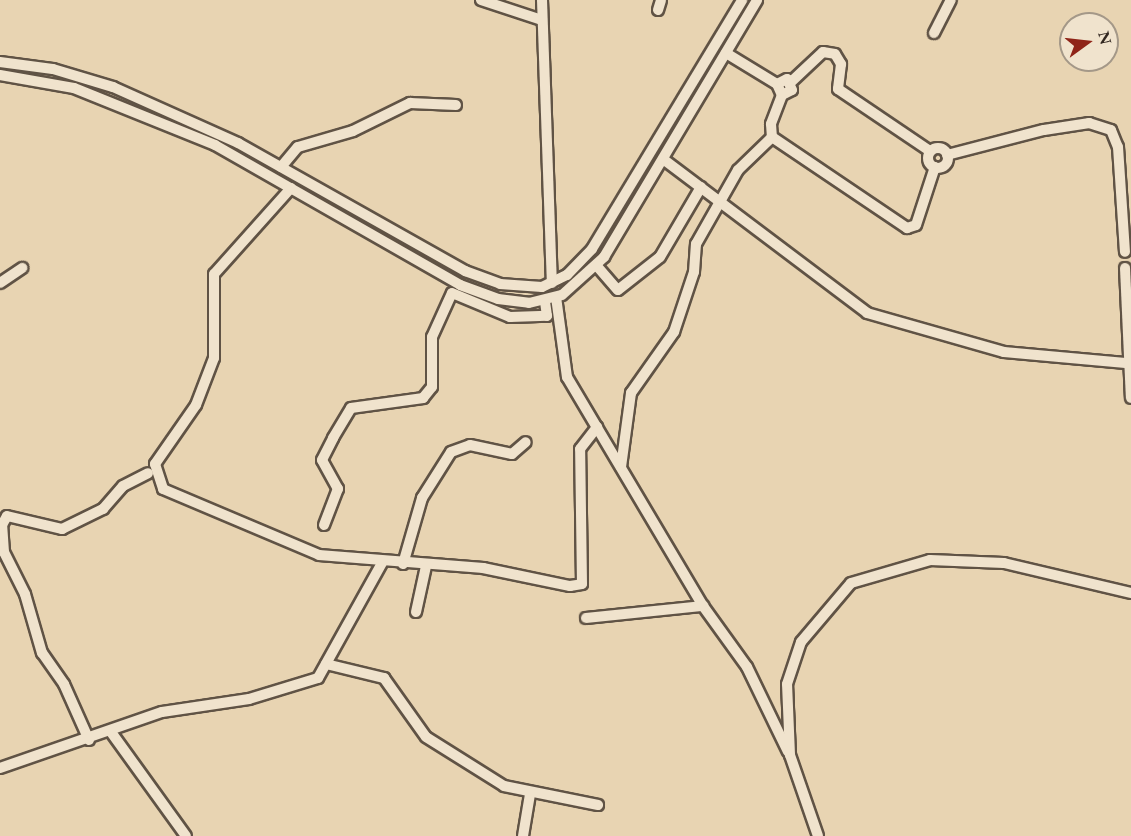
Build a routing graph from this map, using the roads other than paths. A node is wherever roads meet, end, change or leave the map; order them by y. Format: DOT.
graph roads {
  1 [pos="481,0"];
  2 [pos="542,0"];
  3 [pos="742,0"];
  4 [pos="757,0"];
  5 [pos="951,0"];
  6 [pos="542,20"];
  7 [pos="934,33"];
  8 [pos="726,53"];
  9 [pos="0,62"];
  10 [pos="0,75"];
  11 [pos="779,89"];
  12 [pos="456,105"];
  13 [pos="772,137"];
  14 [pos="930,151"];
  15 [pos="947,156"];
  16 [pos="663,159"];
  17 [pos="281,167"];
  18 [pos="935,167"];
  19 [pos="291,188"];
  20 [pos="701,188"];
  21 [pos="717,200"];
  22 [pos="1128,251"];
  23 [pos="596,265"];
  24 [pos="22,268"];
  25 [pos="1128,269"];
  26 [pos="0,283"];
  27 [pos="552,283"];
  28 [pos="550,299"];
  29 [pos="1126,363"];
  30 [pos="1131,398"];
  31 [pos="597,427"];
  32 [pos="526,442"];
  33 [pos="621,467"];
  34 [pos="147,473"];
  35 [pos="324,525"];
  36 [pos="383,561"];
  37 [pos="403,564"];
  38 [pos="426,566"];
  39 [pos="1131,593"];
  40 [pos="703,606"];
  41 [pos="416,612"];
  42 [pos="586,618"];
  43 [pos="326,664"];
  44 [pos="111,732"];
  45 [pos="89,740"];
  46 [pos="790,755"];
  47 [pos="0,768"];
  48 [pos="530,794"];
  49 [pos="598,805"];
  50 [pos="186,836"];
  51 [pos="523,836"];
  52 [pos="818,836"];
  1 -- 6 [label="street"];
  2 -- 6 [label="street"];
  3 -- 27 [label="street"];
  4 -- 8 [label="street"];
  5 -- 7 [label="street"];
  6 -- 27 [label="street"];
  8 -- 11 [label="street"];
  8 -- 16 [label="street"];
  9 -- 17 [label="street"];
  10 -- 19 [label="street"];
  11 -- 13 [label="street"];
  11 -- 14 [label="street"];
  12 -- 17 [label="street"];
  13 -- 18 [label="street"];
  13 -- 21 [label="street"];
  14 -- 15 [label="street"];
  14 -- 18 [label="street"];
  15 -- 18 [label="street"];
  15 -- 22 [label="street"];
  16 -- 20 [label="street"];
  16 -- 23 [label="street"];
  17 -- 27 [label="street"];
  19 -- 28 [label="street"];
  19 -- 36 [label="street"];
  20 -- 21 [label="street"];
  20 -- 23 [label="street"];
  21 -- 29 [label="street"];
  21 -- 33 [label="street"];
  22 -- 25 [label="street"];
  23 -- 28 [label="street"];
  24 -- 26 [label="street"];
  25 -- 29 [label="street"];
  28 -- 31 [label="street"];
  28 -- 35 [label="street"];
  29 -- 30 [label="street"];
  31 -- 33 [label="street"];
  31 -- 38 [label="street"];
  32 -- 37 [label="street"];
  33 -- 40 [label="street"];
  34 -- 45 [label="street"];
  36 -- 37 [label="street"];
  36 -- 43 [label="street"];
  37 -- 38 [label="street"];
  38 -- 41 [label="street"];
  39 -- 46 [label="street"];
  40 -- 42 [label="street"];
  40 -- 46 [label="street"];
  43 -- 44 [label="street"];
  43 -- 48 [label="street"];
  44 -- 45 [label="street"];
  44 -- 50 [label="street"];
  45 -- 47 [label="street"];
  46 -- 52 [label="street"];
  48 -- 49 [label="street"];
  48 -- 51 [label="street"];
}
